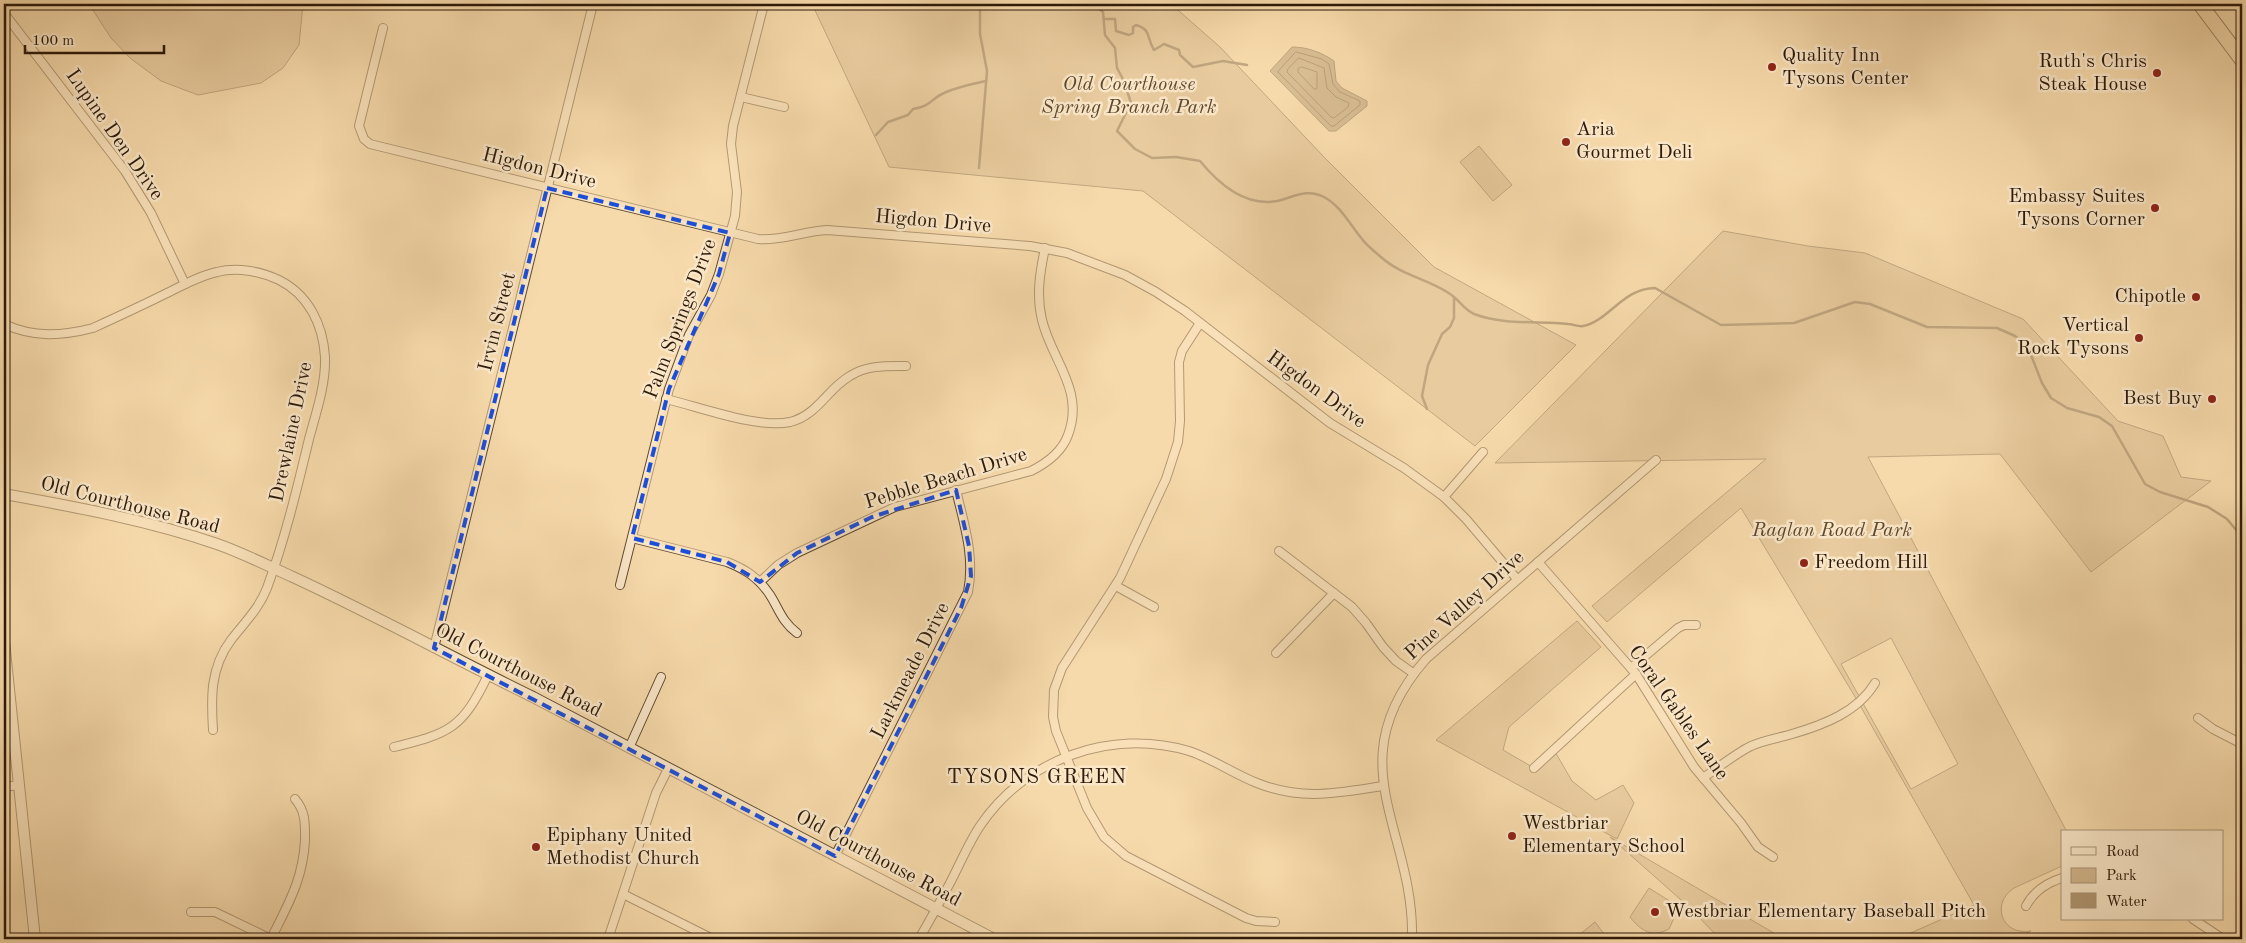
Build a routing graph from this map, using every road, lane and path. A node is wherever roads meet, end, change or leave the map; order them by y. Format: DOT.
graph roads {
  1 [pos="592,4"];
  2 [pos="764,4"];
  3 [pos="2200,4"];
  4 [pos="4,13"];
  5 [pos="383,28"];
  6 [pos="2242,60"];
  7 [pos="741,97"];
  8 [pos="784,107"];
  9 [pos="547,188"];
  10 [pos="730,233"];
  11 [pos="1045,248"];
  12 [pos="185,284"];
  13 [pos="1200,323"];
  14 [pos="4,324"];
  15 [pos="906,366"];
  16 [pos="666,399"];
  17 [pos="1483,452"];
  18 [pos="1656,460"];
  19 [pos="956,490"];
  20 [pos="4,494"];
  21 [pos="1444,498"];
  22 [pos="632,538"];
  23 [pos="1279,552"];
  24 [pos="1538,562"];
  25 [pos="274,569"];
  26 [pos="1518,579"];
  27 [pos="760,582"];
  28 [pos="620,585"];
  29 [pos="1116,586"];
  30 [pos="1334,593"];
  31 [pos="1154,607"];
  32 [pos="1696,625"];
  33 [pos="797,633"];
  34 [pos="4,641"];
  35 [pos="434,648"];
  36 [pos="1276,653"];
  37 [pos="1633,671"];
  38 [pos="1413,673"];
  39 [pos="488,675"];
  40 [pos="661,677"];
  41 [pos="1875,683"];
  42 [pos="2198,718"];
  43 [pos="213,730"];
  44 [pos="2242,744"];
  45 [pos="394,747"];
  46 [pos="629,748"];
  47 [pos="1066,757"];
  48 [pos="1534,768"];
  49 [pos="668,769"];
  50 [pos="1703,778"];
  51 [pos="19,785"];
  52 [pos="4,786"];
  53 [pos="1383,786"];
  54 [pos="295,800"];
  55 [pos="835,856"];
  56 [pos="1773,857"];
  57 [pos="2061,878"];
  58 [pos="623,894"];
  59 [pos="2026,906"];
  60 [pos="936,909"];
  61 [pos="191,912"];
  62 [pos="2194,920"];
  63 [pos="1275,922"];
  64 [pos="35,939"];
  65 [pos="271,939"];
  66 [pos="608,939"];
  67 [pos="713,939"];
  68 [pos="919,939"];
  69 [pos="994,939"];
  70 [pos="1412,939"];
  71 [pos="2223,939"];
  1 -- 9 [label="street, Irvin Street"];
  2 -- 7 [label="street, Palm Springs Drive"];
  3 -- 6 [label="highway"];
  4 -- 12 [label="street, Lupine Den Drive"];
  5 -- 9 [label="street, Higdon Drive"];
  7 -- 8 [label="street"];
  7 -- 10 [label="street, Palm Springs Drive"];
  9 -- 10 [label="street, Higdon Drive"];
  9 -- 35 [label="street, Irvin Street"];
  10 -- 11 [label="street, Higdon Drive"];
  10 -- 16 [label="street, Palm Springs Drive"];
  11 -- 13 [label="street, Higdon Drive"];
  11 -- 19 [label="street, Pebble Beach Drive"];
  12 -- 14 [label="street, Drewlaine Drive"];
  12 -- 25 [label="street, Drewlaine Drive"];
  13 -- 21 [label="street, Higdon Drive"];
  13 -- 29 [label="street"];
  15 -- 16 [label="street"];
  16 -- 22 [label="street, Palm Springs Drive"];
  17 -- 21 [label="street"];
  18 -- 24 [label="street, Pine Valley Drive"];
  19 -- 27 [label="street, Pebble Beach Drive"];
  19 -- 55 [label="street, Larkmeade Drive"];
  20 -- 25 [label="street, Old Courthouse Road"];
  21 -- 26 [label="street, Higdon Drive"];
  22 -- 27 [label="street"];
  22 -- 28 [label="street, Palm Springs Drive"];
  23 -- 30 [label="street"];
  24 -- 26 [label="street, Pine Valley Drive"];
  24 -- 37 [label="street, Coral Gables Lane"];
  25 -- 35 [label="street, Old Courthouse Road"];
  25 -- 43 [label="street, Drewlaine Drive"];
  26 -- 38 [label="street, Pine Valley Drive"];
  27 -- 33 [label="street"];
  29 -- 31 [label="street"];
  29 -- 47 [label="street"];
  30 -- 36 [label="street"];
  30 -- 38 [label="street"];
  32 -- 37 [label="street"];
  34 -- 51 [label="street"];
  35 -- 39 [label="street, Old Courthouse Road"];
  37 -- 48 [label="street"];
  37 -- 50 [label="street, Coral Gables Lane"];
  38 -- 53 [label="street, Pine Valley Drive"];
  39 -- 45 [label="street"];
  39 -- 46 [label="street, Old Courthouse Road"];
  40 -- 46 [label="street"];
  41 -- 50 [label="street"];
  42 -- 44 [label="street"];
  46 -- 49 [label="street, Old Courthouse Road"];
  47 -- 53 [label="street"];
  47 -- 60 [label="street"];
  47 -- 63 [label="street"];
  49 -- 55 [label="street, Old Courthouse Road"];
  49 -- 58 [label="street"];
  50 -- 56 [label="street, Coral Gables Lane"];
  51 -- 52 [label="street"];
  51 -- 64 [label="street"];
  53 -- 70 [label="street, Pine Valley Drive"];
  54 -- 65 [label="street"];
  55 -- 60 [label="street, Old Courthouse Road"];
  57 -- 59 [label="street"];
  58 -- 66 [label="street"];
  58 -- 67 [label="street"];
  60 -- 68 [label="street"];
  60 -- 69 [label="street, Old Courthouse Road"];
  61 -- 65 [label="street"];
  62 -- 71 [label="street"];
}
